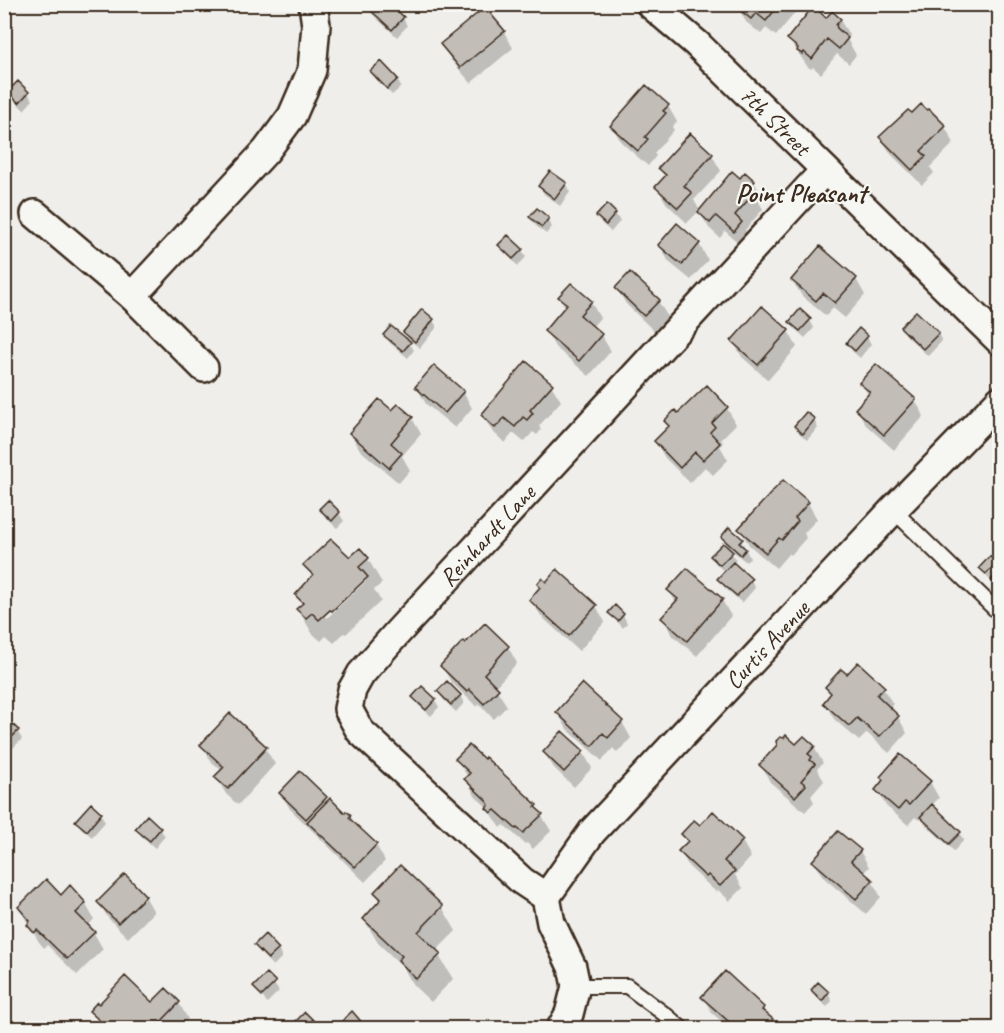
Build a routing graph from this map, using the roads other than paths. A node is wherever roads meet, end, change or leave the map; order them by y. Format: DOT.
graph roads {
  1 [pos="313,4"];
  2 [pos="650,4"];
  3 [pos="825,170"];
  4 [pos="35,214"];
  5 [pos="132,296"];
  6 [pos="999,341"];
  7 [pos="204,368"];
  8 [pos="999,400"];
  9 [pos="893,510"];
  10 [pos="999,614"];
  11 [pos="546,897"];
  12 [pos="576,986"];
  13 [pos="561,1029"];
  14 [pos="681,1029"];
  1 -- 5 [label="street"];
  2 -- 3 [label="street, 7th Street"];
  3 -- 6 [label="street, 7th Street"];
  3 -- 11 [label="street, Reinhardt Lane"];
  4 -- 5 [label="street"];
  5 -- 7 [label="street"];
  8 -- 9 [label="street, Curtis Avenue"];
  9 -- 10 [label="lane"];
  9 -- 11 [label="street, Curtis Avenue"];
  11 -- 12 [label="street"];
  12 -- 13 [label="street"];
  12 -- 14 [label="lane"];
}
